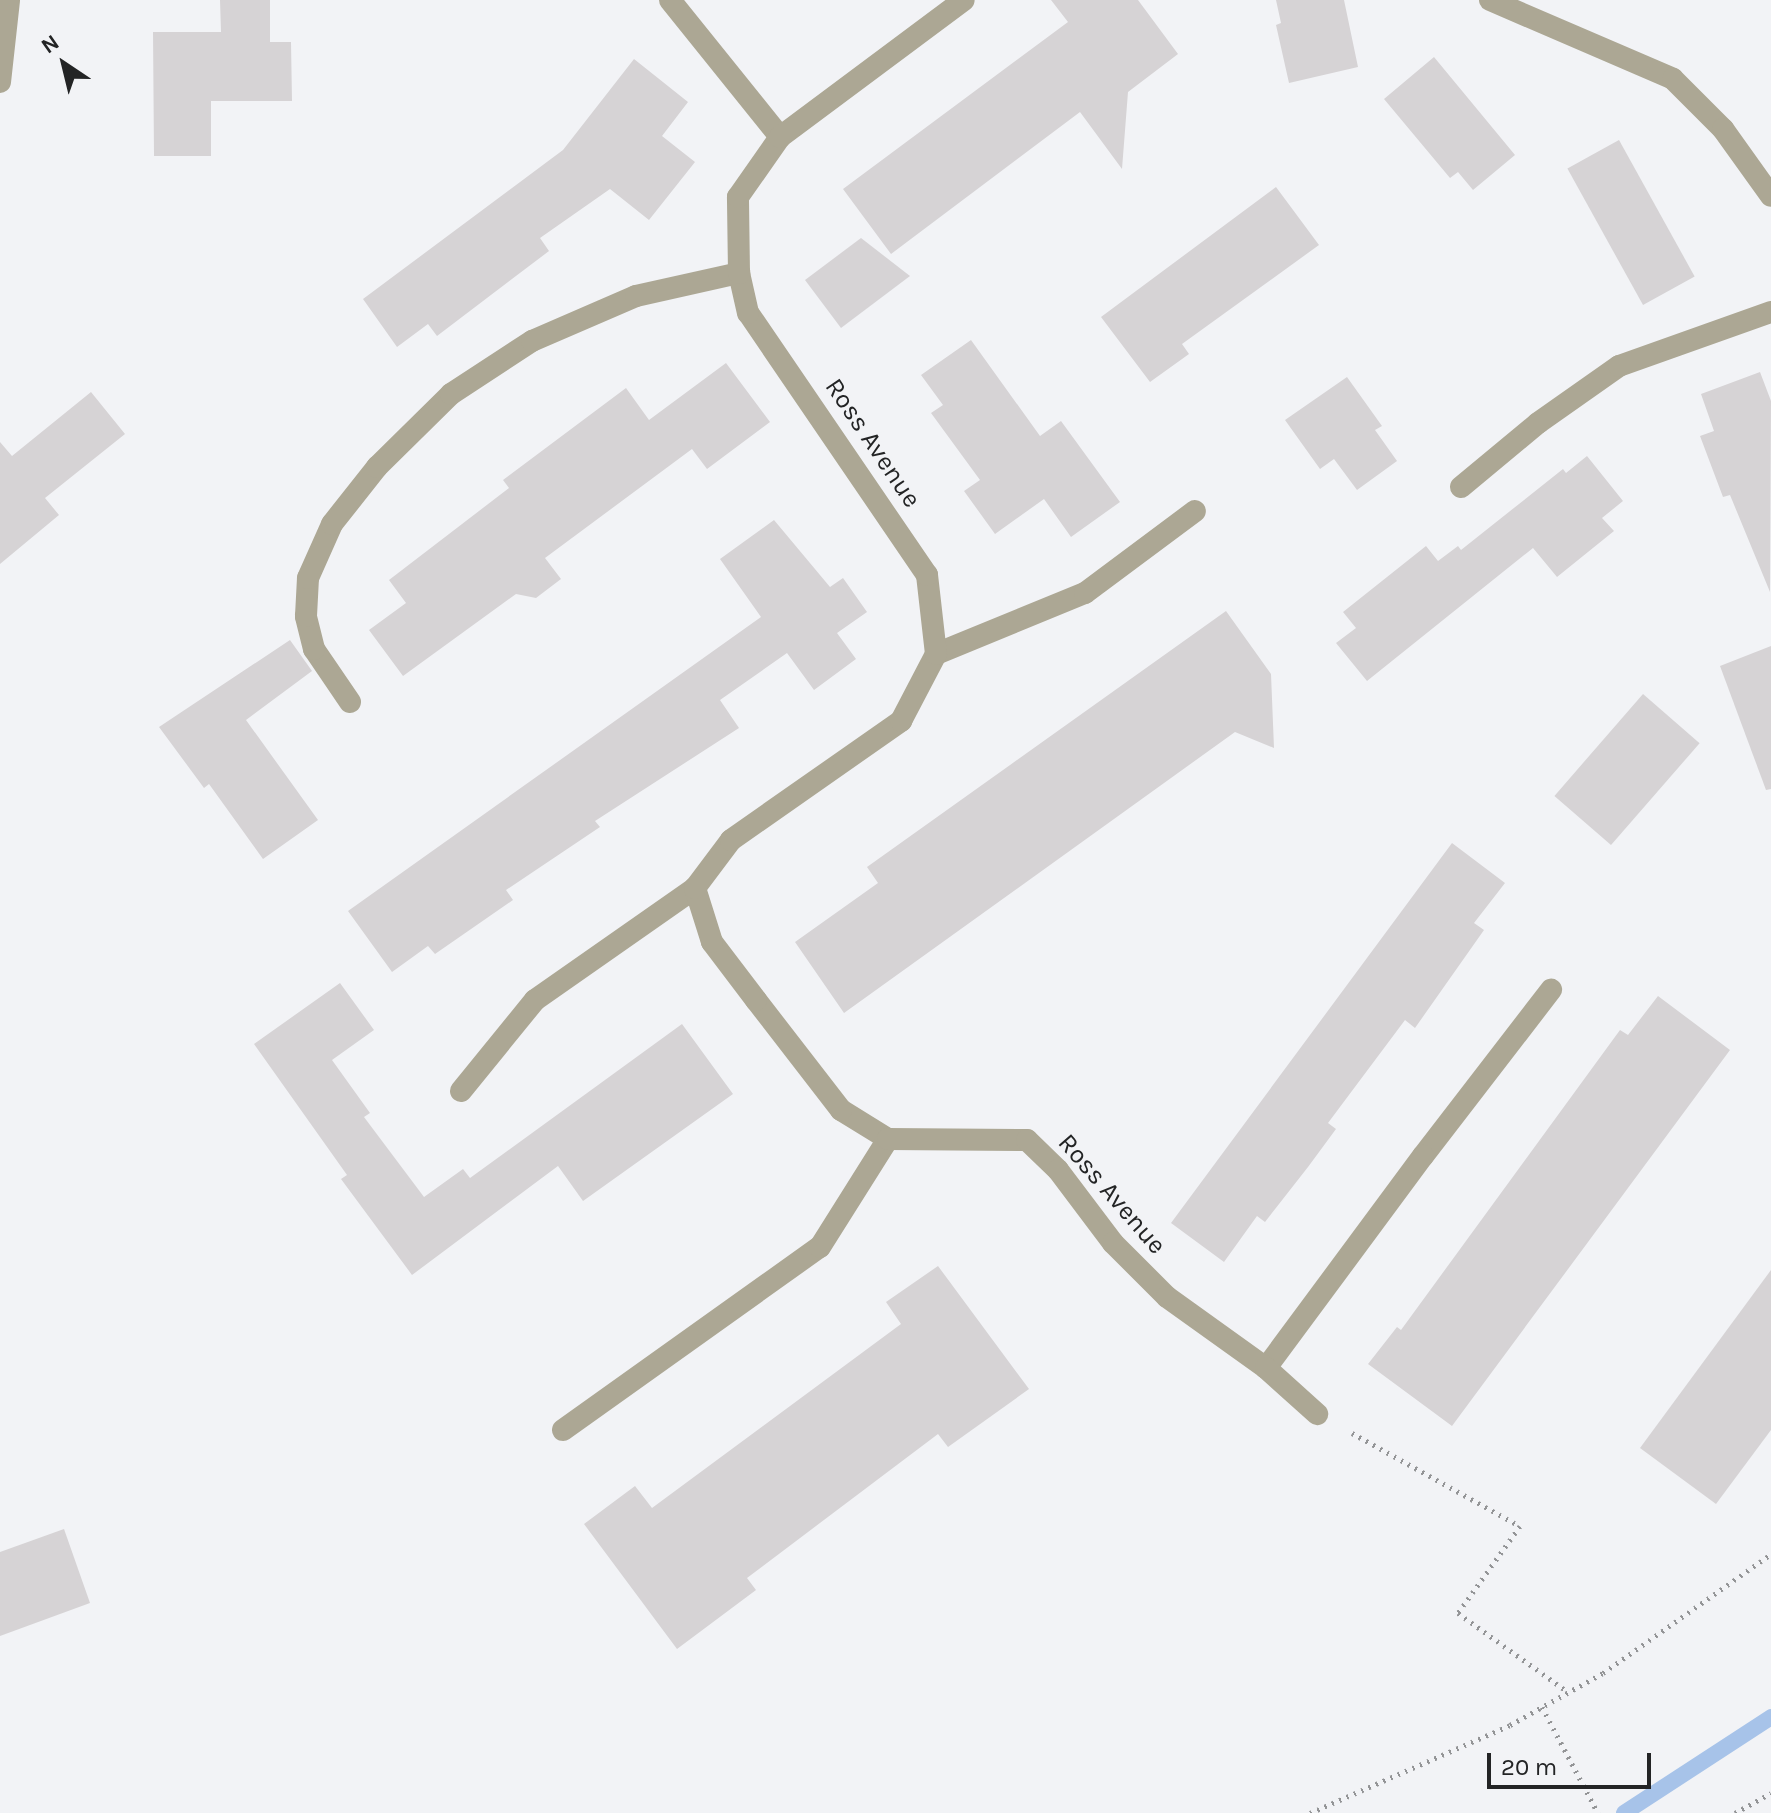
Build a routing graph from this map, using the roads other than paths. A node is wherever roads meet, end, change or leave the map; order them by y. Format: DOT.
graph roads {
  1 [pos="9,0"];
  2 [pos="670,0"];
  3 [pos="964,0"];
  4 [pos="1490,0"];
  5 [pos="0,82"];
  6 [pos="780,137"];
  7 [pos="1771,196"];
  8 [pos="739,273"];
  9 [pos="1771,312"];
  10 [pos="1461,487"];
  11 [pos="1195,511"];
  12 [pos="936,654"];
  13 [pos="350,702"];
  14 [pos="695,888"];
  15 [pos="1551,990"];
  16 [pos="461,1091"];
  17 [pos="888,1139"];
  18 [pos="1266,1368"];
  19 [pos="1317,1414"];
  20 [pos="563,1430"];
  1 -- 5 [label="street"];
  2 -- 6 [label="street"];
  3 -- 6 [label="street, Ross Avenue"];
  4 -- 7 [label="street"];
  6 -- 8 [label="street, Ross Avenue"];
  8 -- 12 [label="street, Ross Avenue"];
  8 -- 13 [label="street"];
  9 -- 10 [label="street"];
  11 -- 12 [label="street"];
  12 -- 14 [label="street"];
  14 -- 16 [label="street"];
  14 -- 17 [label="street"];
  15 -- 18 [label="street"];
  17 -- 18 [label="street, Ross Avenue"];
  17 -- 20 [label="street"];
  18 -- 19 [label="street, Ross Avenue"];
}
